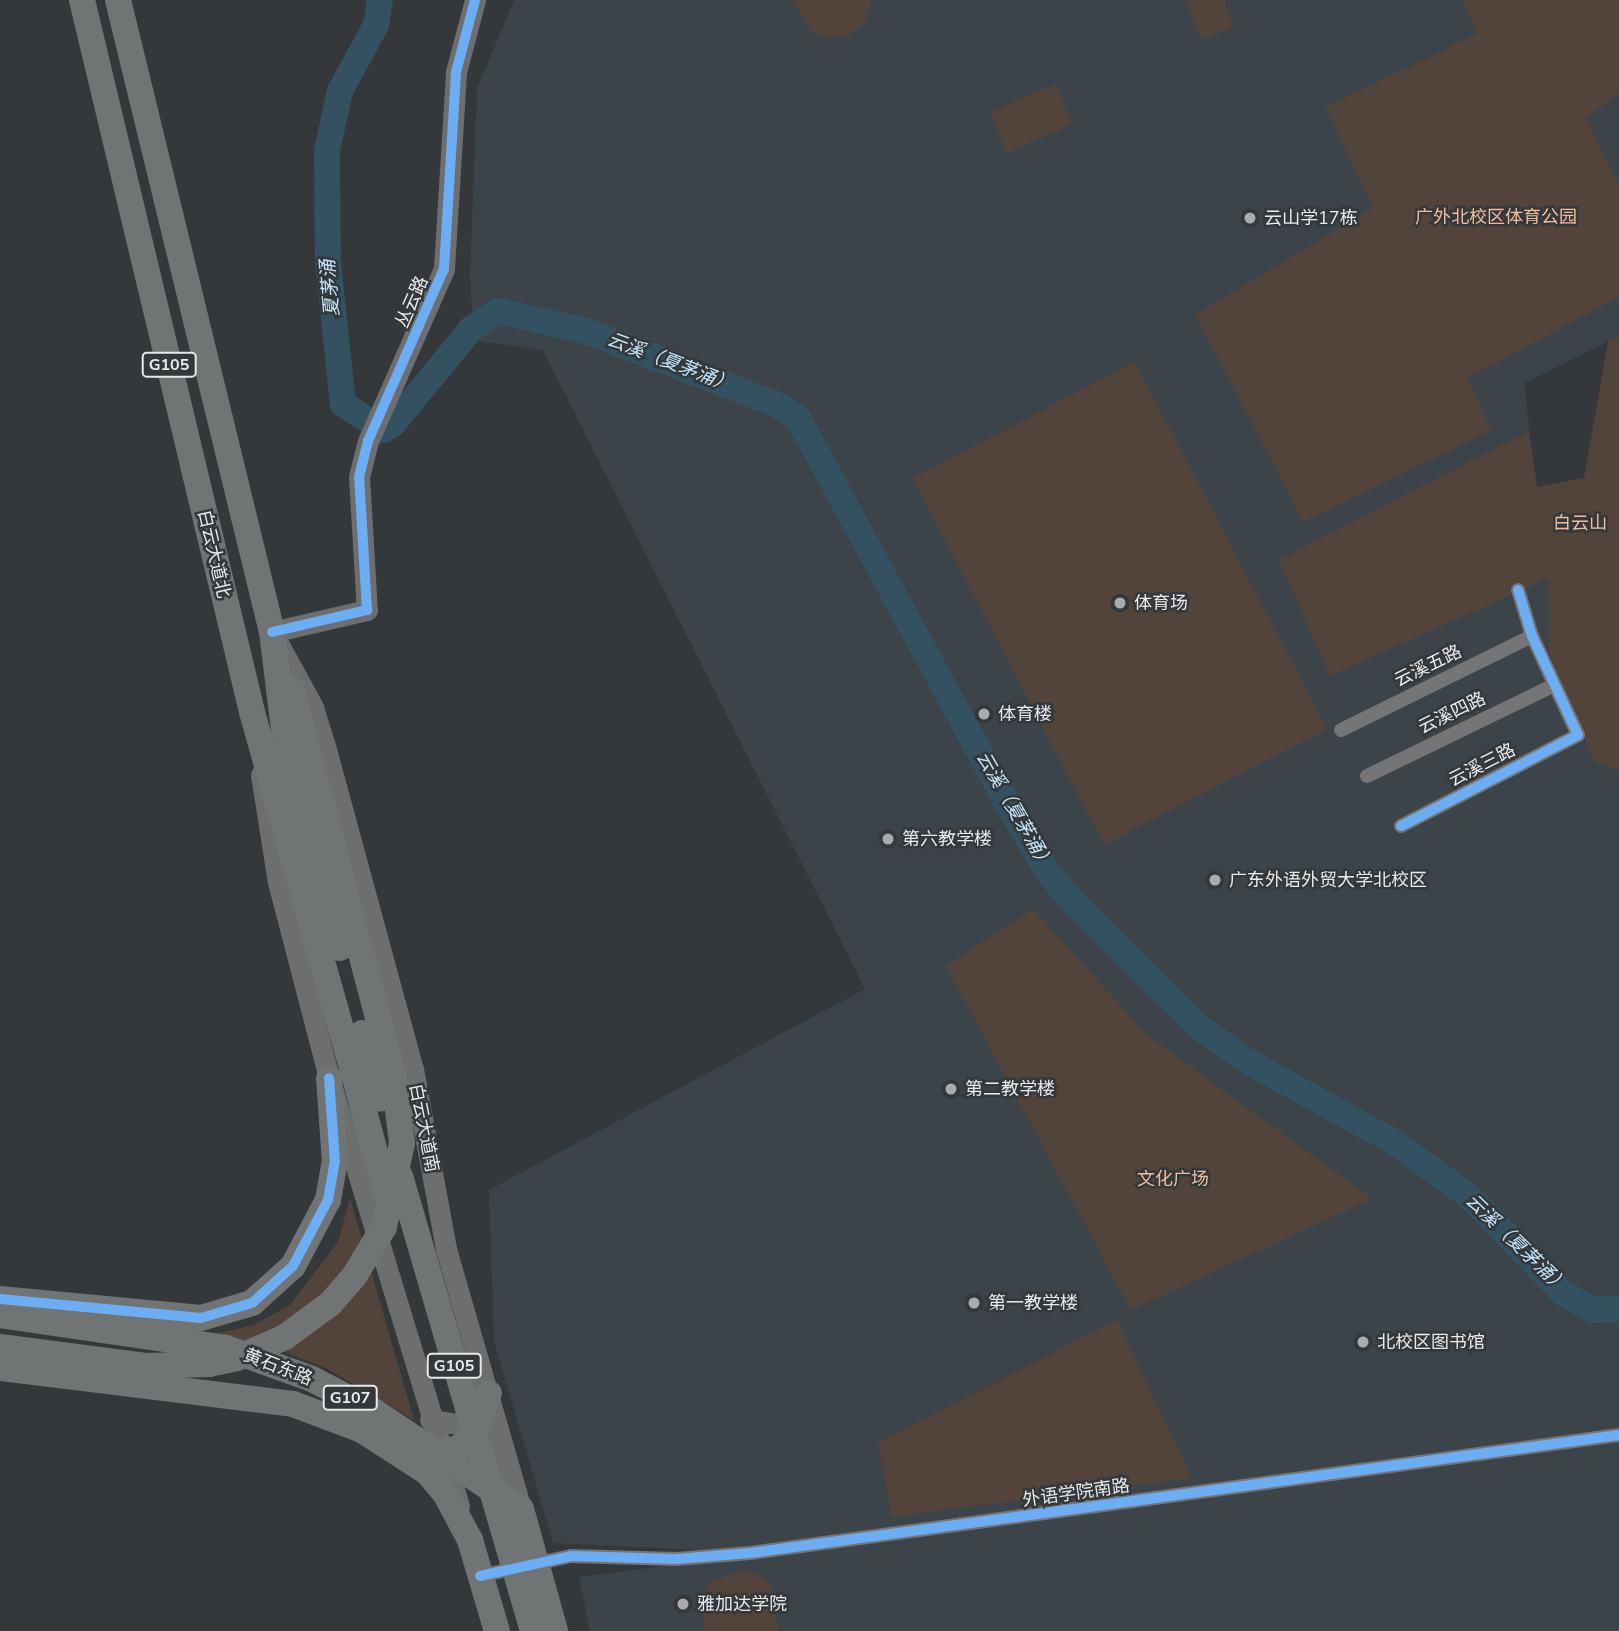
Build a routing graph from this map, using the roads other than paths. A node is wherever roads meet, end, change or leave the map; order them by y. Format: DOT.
graph roads {
  1 [pos="82,0"];
  2 [pos="118,0"];
  3 [pos="475,0"];
  4 [pos="1518,590"];
  5 [pos="272,632"];
  6 [pos="1532,636"];
  7 [pos="1554,685"];
  8 [pos="1341,730"];
  9 [pos="256,731"];
  10 [pos="1367,776"];
  11 [pos="1401,826"];
  12 [pos="328,1078"];
  13 [pos="371,1101"];
  14 [pos="0,1299"];
  15 [pos="0,1315"];
  16 [pos="156,1336"];
  17 [pos="0,1347"];
  18 [pos="0,1368"];
  19 [pos="145,1387"];
  20 [pos="489,1393"];
  21 [pos="430,1420"];
  22 [pos="1619,1435"];
  23 [pos="442,1456"];
  24 [pos="409,1458"];
  25 [pos="521,1509"];
  26 [pos="470,1540"];
  27 [pos="536,1562"];
  28 [pos="480,1576"];
  29 [pos="496,1631"];
  30 [pos="516,1631"];
  31 [pos="533,1631"];
  32 [pos="555,1631"];
  1 -- 9 [label="highway, 白云大道北 / G105"];
  2 -- 5 [label="highway, 白云大道北 / G105"];
  3 -- 5 [label="main road, 丛云路"];
  4 -- 6 [label="street"];
  5 -- 13 [label="highway, 白云大道北 / G105"];
  5 -- 17 [label="highway, bridge"];
  5 -- 20 [label="main road, 白云大道南"];
  6 -- 7 [label="street"];
  6 -- 8 [label="street, 云溪五路"];
  7 -- 10 [label="street, 云溪四路"];
  7 -- 11 [label="street, 云溪三路"];
  9 -- 12 [label="main road"];
  9 -- 13 [label="highway, 白云大道北 / G105"];
  12 -- 14 [label="highway"];
  12 -- 21 [label="main road"];
  13 -- 30 [label="highway, G105, bridge"];
  13 -- 31 [label="highway, 白云大道南 / G105, bridge"];
  15 -- 16 [label="highway, 黄石东路 / G107"];
  16 -- 19 [label="highway"];
  16 -- 23 [label="highway, 黄石东路 / G107"];
  18 -- 19 [label="highway, 黄石东路 / G107"];
  19 -- 24 [label="highway, 黄石东路 / G107"];
  20 -- 21 [label="main road"];
  20 -- 23 [label="highway"];
  20 -- 25 [label="main road, 白云大道南"];
  21 -- 23 [label="main road"];
  22 -- 27 [label="street, 外语学院南路"];
  23 -- 24 [label="highway"];
  23 -- 25 [label="highway, 黄石东路 / G107"];
  23 -- 26 [label="main road"];
  24 -- 26 [label="highway, 黄石东路 / G107"];
  25 -- 27 [label="highway, 白云大道南"];
  26 -- 28 [label="highway, G107"];
  27 -- 28 [label="street, 外语学院南路"];
  27 -- 32 [label="highway, 白云大道南"];
  28 -- 29 [label="highway, G107"];
}
